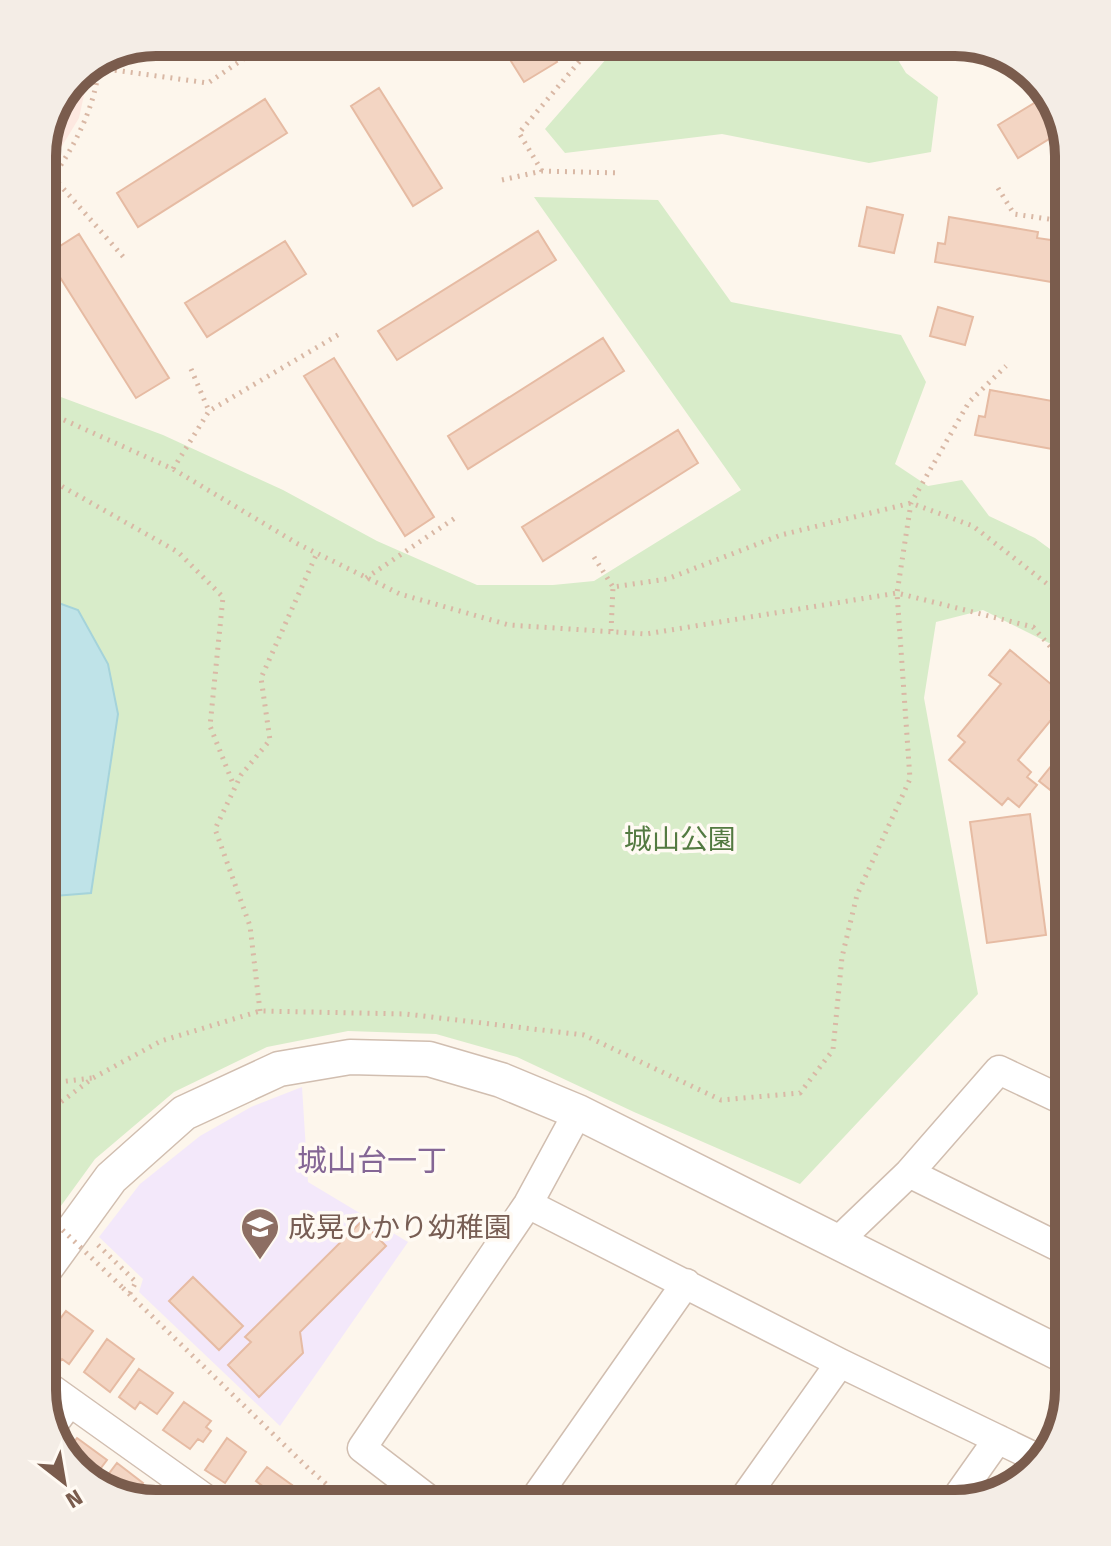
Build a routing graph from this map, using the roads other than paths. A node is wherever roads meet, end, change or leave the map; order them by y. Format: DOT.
graph roads {
  1 [pos="1055,1096"];
  2 [pos="578,1112"];
  3 [pos="909,1173"];
  4 [pos="528,1204"];
  5 [pos="837,1242"];
  6 [pos="1055,1245"];
  7 [pos="56,1254"];
  8 [pos="686,1283"];
  9 [pos="1055,1351"];
  10 [pos="840,1363"];
  11 [pos="56,1393"];
  12 [pos="69,1403"];
  13 [pos="59,1416"];
  14 [pos="998,1439"];
  15 [pos="1031,1455"];
  16 [pos="962,1489"];
  17 [pos="193,1490"];
  18 [pos="417,1490"];
  19 [pos="541,1490"];
  20 [pos="750,1490"];
  1 -- 3 [label="street"];
  2 -- 4 [label="street"];
  2 -- 5 [label="street"];
  2 -- 7 [label="street"];
  3 -- 5 [label="street"];
  3 -- 6 [label="street"];
  4 -- 8 [label="street"];
  4 -- 18 [label="street"];
  5 -- 9 [label="street"];
  8 -- 10 [label="street"];
  8 -- 19 [label="street"];
  10 -- 14 [label="street"];
  10 -- 20 [label="street"];
  11 -- 12 [label="street"];
  12 -- 13 [label="street"];
  12 -- 17 [label="street"];
  14 -- 15 [label="street"];
  14 -- 16 [label="street"];
}
